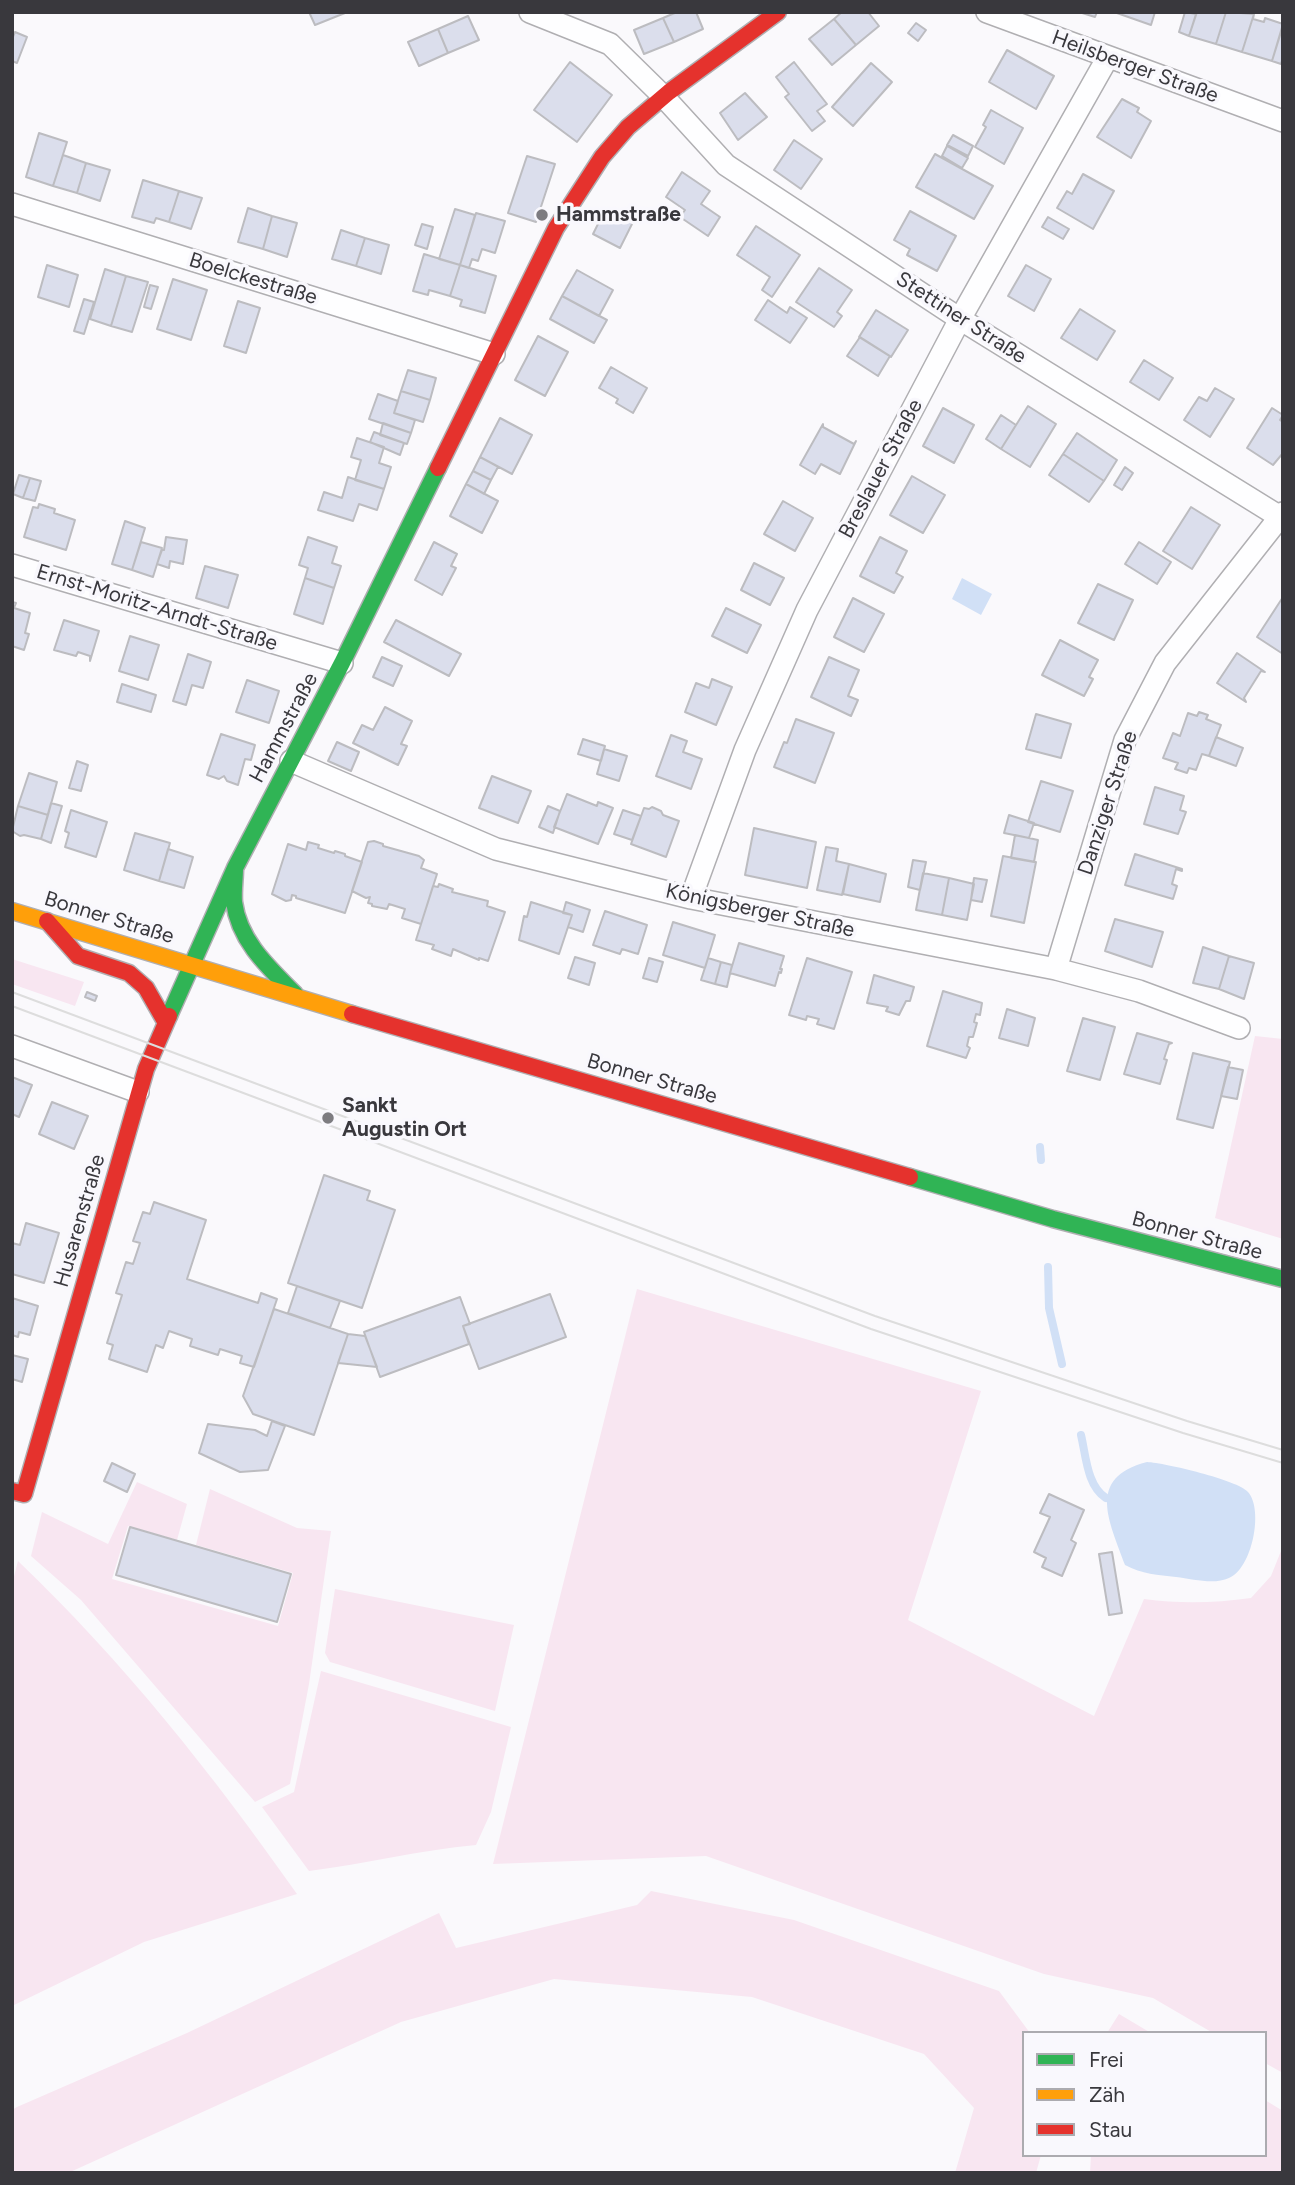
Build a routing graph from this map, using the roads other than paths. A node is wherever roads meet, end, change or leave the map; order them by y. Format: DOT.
graph roads {
  1 [pos="530,12"];
  2 [pos="778,12"];
  3 [pos="988,12"];
  4 [pos="1108,57"];
  5 [pos="663,96"];
  6 [pos="1283,121"];
  7 [pos="12,204"];
  8 [pos="960,319"];
  9 [pos="494,354"];
  10 [pos="1281,515"];
  11 [pos="12,565"];
  12 [pos="342,663"];
  13 [pos="291,761"];
  14 [pos="235,868"];
  15 [pos="691,898"];
  16 [pos="12,911"];
  17 [pos="47,921"];
  18 [pos="190,964"];
  19 [pos="1056,969"];
  20 [pos="298,998"];
  21 [pos="166,1023"];
  22 [pos="1239,1028"];
  23 [pos="12,1046"];
  24 [pos="138,1091"];
  25 [pos="1283,1279"];
  26 [pos="18,1493"];
  1 -- 5 [label="street, Stettiner Straße"];
  2 -- 5 [label="street, Hammstraße"];
  3 -- 4 [label="street, Heilsberger Straße"];
  4 -- 6 [label="street, Heilsberger Straße"];
  4 -- 8 [label="street, Breslauer Straße"];
  5 -- 8 [label="street, Stettiner Straße"];
  5 -- 9 [label="street, Hammstraße"];
  7 -- 9 [label="street, Boelckestraße"];
  8 -- 10 [label="street, Stettiner Straße"];
  8 -- 15 [label="street, Breslauer Straße"];
  9 -- 12 [label="street, Hammstraße"];
  10 -- 19 [label="street, Danziger Straße"];
  11 -- 12 [label="street, Ernst-Moritz-Arndt-Straße"];
  12 -- 13 [label="street, Hammstraße"];
  13 -- 14 [label="street, Hammstraße"];
  13 -- 15 [label="street, Königsberger Straße"];
  14 -- 18 [label="street, Hammstraße"];
  14 -- 20 [label="street"];
  15 -- 19 [label="street, Königsberger Straße"];
  16 -- 17 [label="street, Bonner Straße"];
  17 -- 18 [label="street, Bonner Straße"];
  17 -- 21 [label="street"];
  18 -- 20 [label="street, Bonner Straße"];
  18 -- 21 [label="street, Husarenstraße"];
  19 -- 22 [label="street, Königsberger Straße"];
  20 -- 25 [label="street, Bonner Straße"];
  21 -- 24 [label="street, Husarenstraße"];
  23 -- 24 [label="street"];
  24 -- 26 [label="street, Husarenstraße"];
}
